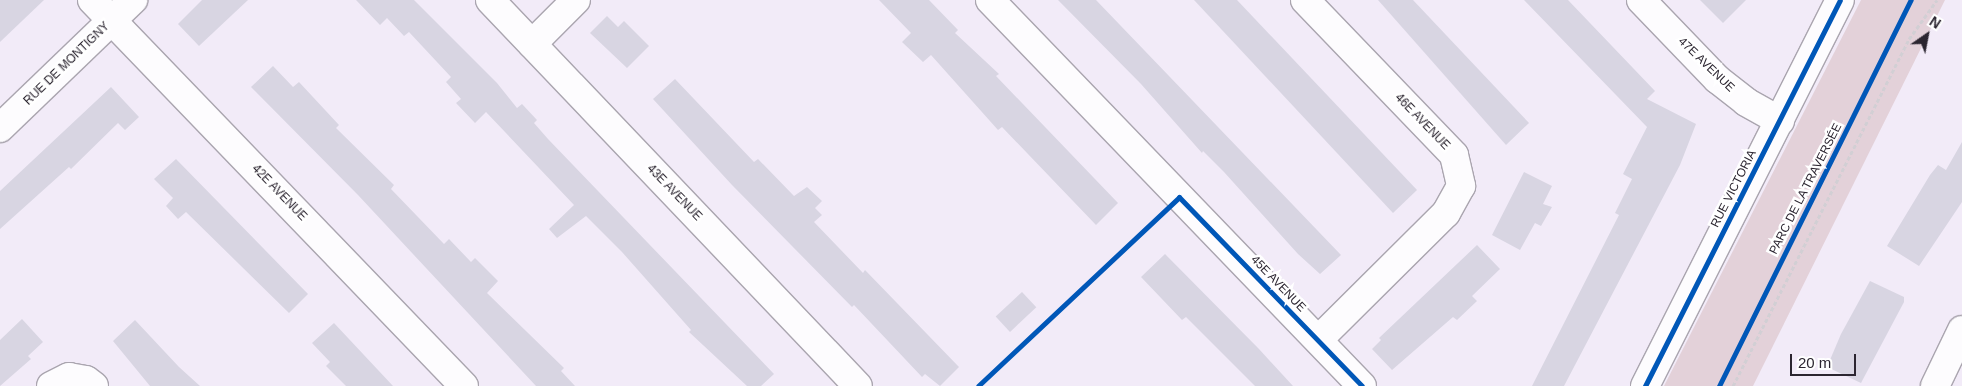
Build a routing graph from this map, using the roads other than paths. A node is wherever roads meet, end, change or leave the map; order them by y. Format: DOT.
graph roads {
  1 [pos="92,0"];
  2 [pos="133,0"];
  3 [pos="490,0"];
  4 [pos="576,0"];
  5 [pos="990,0"];
  6 [pos="1305,0"];
  7 [pos="1641,0"];
  8 [pos="1840,0"];
  9 [pos="112,20"];
  10 [pos="532,44"];
  11 [pos="1780,121"];
  12 [pos="0,128"];
  13 [pos="1962,330"];
  14 [pos="1318,340"];
  15 [pos="51,386"];
  16 [pos="94,386"];
  17 [pos="464,386"];
  18 [pos="858,386"];
  19 [pos="1362,386"];
  20 [pos="1645,386"];
  21 [pos="1935,386"];
  1 -- 9 [label="street, 42E AVENUE"];
  2 -- 9 [label="street, RUE DE MONTIGNY"];
  3 -- 10 [label="street, 43E AVENUE"];
  4 -- 10 [label="street"];
  5 -- 14 [label="street, 45E AVENUE"];
  6 -- 14 [label="street, 46E AVENUE"];
  7 -- 11 [label="street, 47E AVENUE"];
  8 -- 11 [label="street, RUE VICTORIA"];
  9 -- 12 [label="street, RUE DE MONTIGNY"];
  9 -- 17 [label="street, 42E AVENUE"];
  10 -- 18 [label="street, 43E AVENUE"];
  11 -- 20 [label="street, RUE VICTORIA"];
  13 -- 21 [label="street"];
  14 -- 19 [label="street, 45E AVENUE"];
  15 -- 16 [label="street"];
}
